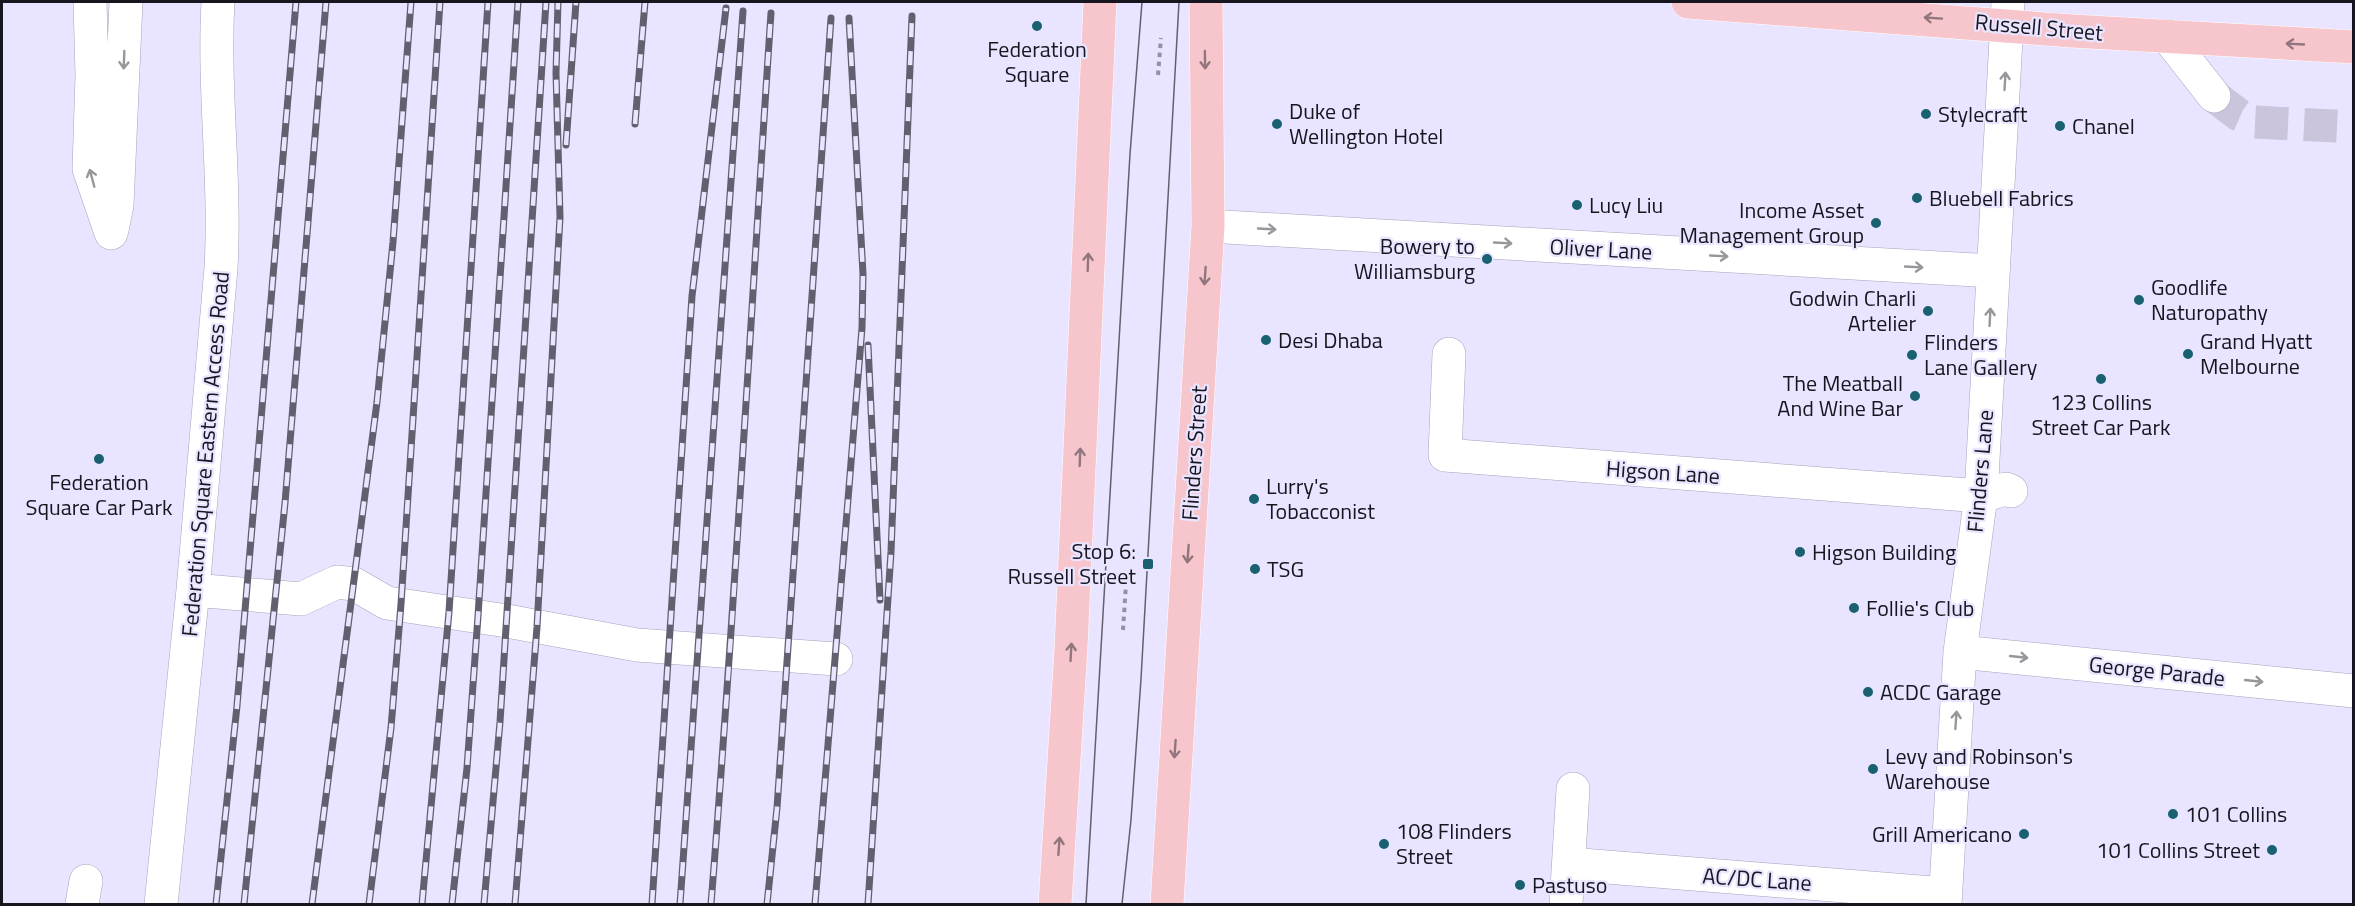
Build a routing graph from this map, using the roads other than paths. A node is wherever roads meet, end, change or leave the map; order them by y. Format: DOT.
graph roads {
  1 [pos="90,2"];
  2 [pos="126,2"];
  3 [pos="218,2"];
  4 [pos="1100,2"];
  5 [pos="1206,2"];
  6 [pos="1688,2"];
  7 [pos="1790,5"];
  8 [pos="2007,13"];
  9 [pos="2167,36"];
  10 [pos="2354,47"];
  11 [pos="2214,96"];
  12 [pos="1208,226"];
  13 [pos="1993,271"];
  14 [pos="1449,354"];
  15 [pos="1996,493"];
  16 [pos="193,590"];
  17 [pos="1960,652"];
  18 [pos="836,659"];
  19 [pos="2354,691"];
  20 [pos="1573,789"];
  21 [pos="1569,864"];
  22 [pos="1945,899"];
  23 [pos="161,904"];
  24 [pos="1055,904"];
  25 [pos="1167,904"];
  26 [pos="1566,904"];
  2 -- 1 [label="street, one-way"];
  3 -- 16 [label="street, Federation Square Eastern Access Road"];
  24 -- 4 [label="main road, one-way"];
  5 -- 12 [label="main road, Flinders Street, one-way"];
  6 -- 7 [label="main road, Russell Street"];
  8 -- 7 [label="main road, Russell Street, one-way"];
  8 -- 9 [label="main road, Russell Street"];
  13 -- 8 [label="street, Flinders Lane, one-way"];
  10 -- 9 [label="main road, Russell Street, one-way"];
  9 -- 11 [label="street"];
  12 -- 13 [label="street, Oliver Lane, one-way"];
  12 -- 25 [label="main road, Flinders Street, one-way"];
  15 -- 13 [label="street, Flinders Lane, one-way"];
  14 -- 15 [label="street, Higson Lane"];
  15 -- 17 [label="street, Flinders Lane"];
  16 -- 18 [label="street"];
  16 -- 23 [label="street, Federation Square Eastern Access Road"];
  17 -- 19 [label="street, George Parade, one-way"];
  22 -- 17 [label="street, Flinders Lane, one-way"];
  20 -- 21 [label="street"];
  21 -- 22 [label="street, AC/DC Lane"];
  21 -- 26 [label="street"];
}
